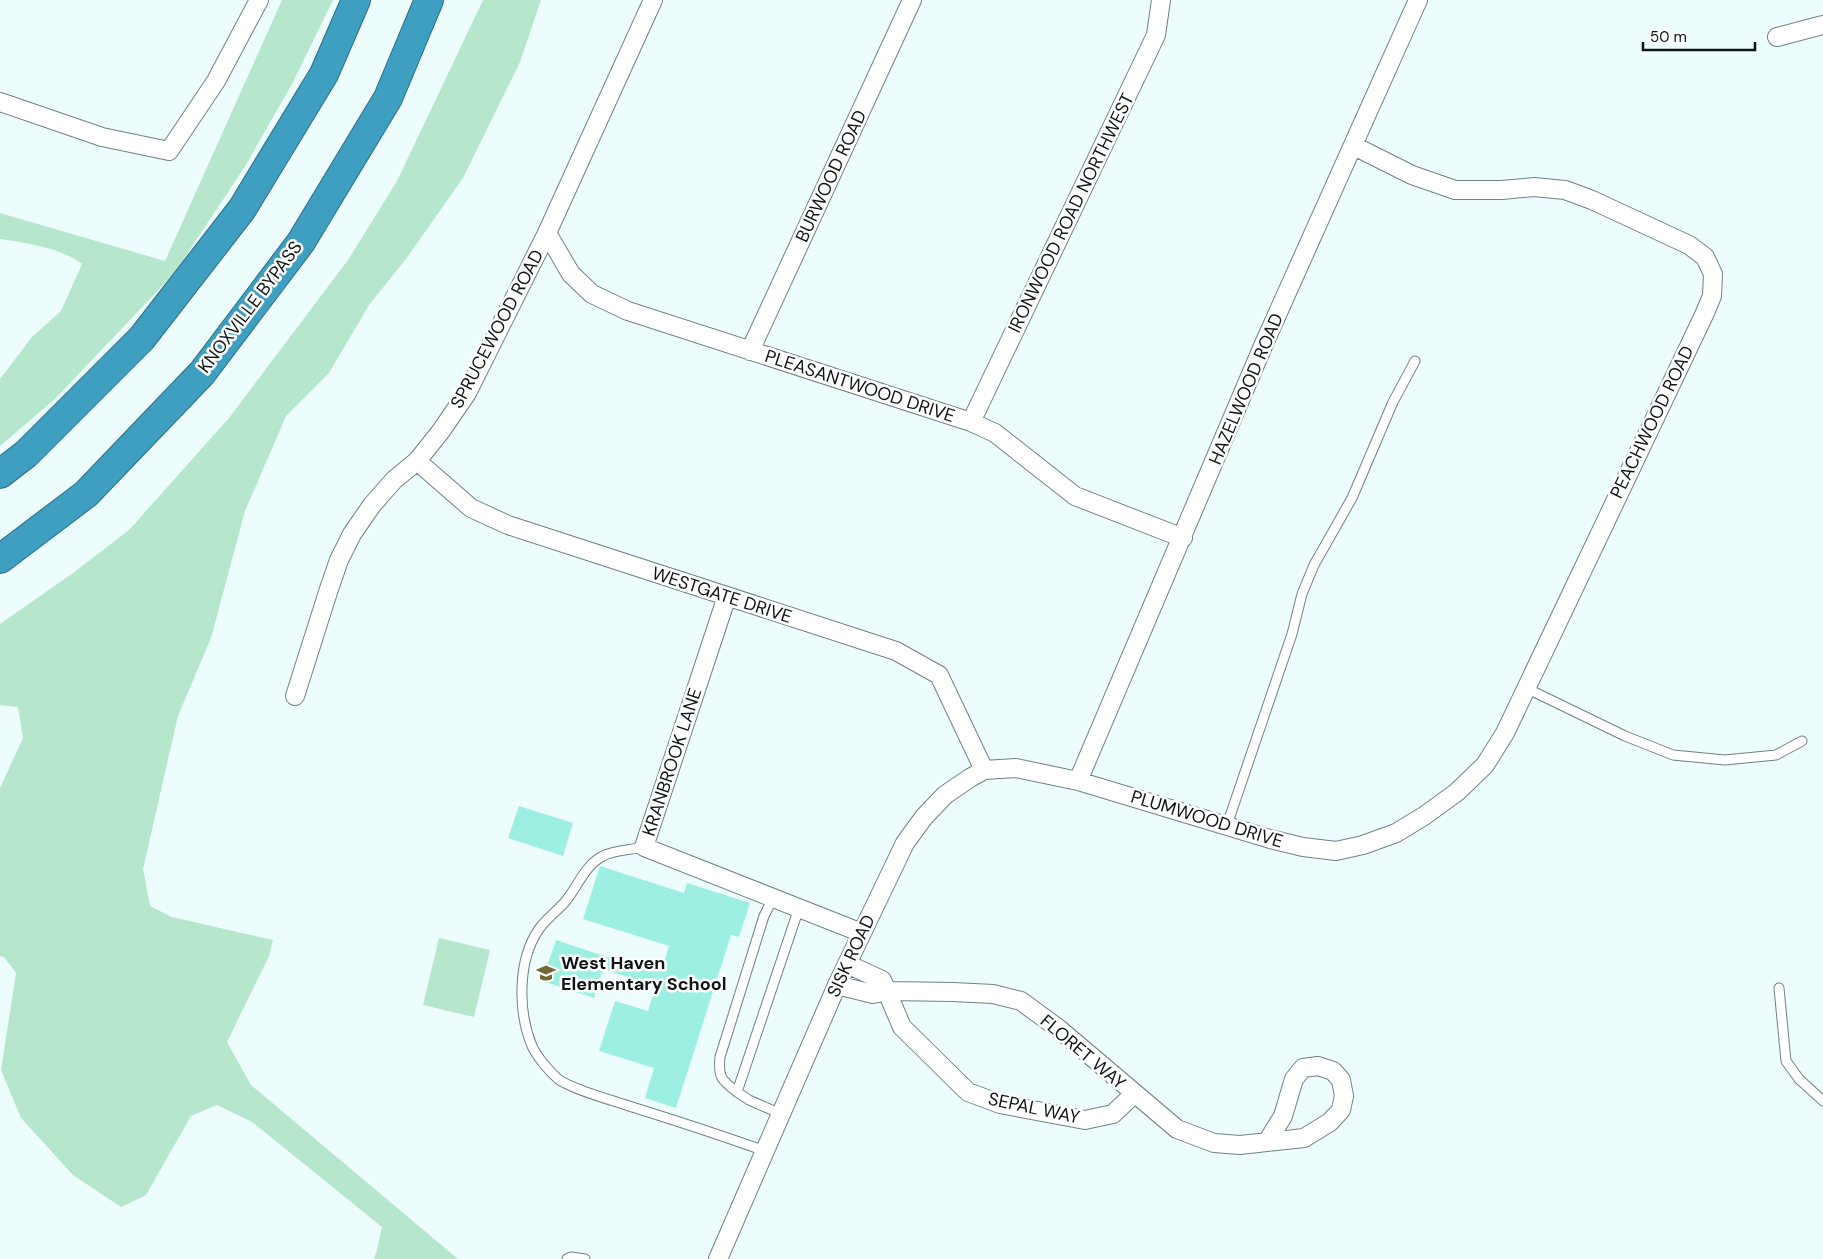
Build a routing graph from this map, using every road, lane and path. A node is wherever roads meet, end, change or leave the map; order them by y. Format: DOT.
graph roads {
  1 [pos="259,0"];
  2 [pos="356,0"];
  3 [pos="429,0"];
  4 [pos="653,0"];
  5 [pos="912,0"];
  6 [pos="1161,0"];
  7 [pos="1418,0"];
  8 [pos="1823,25"];
  9 [pos="1777,37"];
  10 [pos="0,102"];
  11 [pos="1354,146"];
  12 [pos="547,233"];
  13 [pos="750,351"];
  14 [pos="1416,361"];
  15 [pos="971,422"];
  16 [pos="417,461"];
  17 [pos="0,474"];
  18 [pos="1183,538"];
  19 [pos="0,560"];
  20 [pos="727,596"];
  21 [pos="1526,688"];
  22 [pos="295,696"];
  23 [pos="1802,741"];
  24 [pos="984,770"];
  25 [pos="1078,781"];
  26 [pos="1228,826"];
  27 [pos="644,847"];
  28 [pos="1336,851"];
  29 [pos="772,898"];
  30 [pos="799,908"];
  31 [pos="862,933"];
  32 [pos="846,964"];
  33 [pos="837,985"];
  34 [pos="1779,988"];
  35 [pos="888,991"];
  36 [pos="737,1092"];
  37 [pos="1134,1094"];
  38 [pos="1823,1102"];
  39 [pos="781,1114"];
  40 [pos="1267,1142"];
  41 [pos="766,1150"];
  42 [pos="567,1259"];
  43 [pos="584,1259"];
  44 [pos="718,1259"];
  1 -- 10 [label="street"];
  2 -- 17 [label="highway"];
  3 -- 19 [label="highway, KNOXVILLE BYPASS"];
  4 -- 12 [label="street, SPRUCEWOOD ROAD"];
  5 -- 13 [label="street, BURWOOD ROAD"];
  6 -- 15 [label="street, IRONWOOD ROAD NORTHWEST"];
  7 -- 11 [label="street, HAZELWOOD ROAD"];
  8 -- 9 [label="street"];
  11 -- 18 [label="street, HAZELWOOD ROAD"];
  11 -- 21 [label="street, PEACHWOOD ROAD"];
  12 -- 13 [label="street, PLEASANTWOOD DRIVE"];
  12 -- 16 [label="street, SPRUCEWOOD ROAD"];
  13 -- 15 [label="street, PLEASANTWOOD DRIVE"];
  14 -- 26 [label="lane"];
  15 -- 18 [label="street, PLEASANTWOOD DRIVE"];
  16 -- 20 [label="street, WESTGATE DRIVE"];
  16 -- 22 [label="street, SPRUCEWOOD ROAD"];
  18 -- 25 [label="street, HAZELWOOD ROAD"];
  20 -- 24 [label="street, WESTGATE DRIVE"];
  20 -- 27 [label="street, KRANBROOK LANE"];
  21 -- 23 [label="lane"];
  21 -- 28 [label="street, PEACHWOOD ROAD"];
  24 -- 25 [label="street, SISK ROAD"];
  24 -- 31 [label="street, SISK ROAD"];
  25 -- 26 [label="street, PLUMWOOD DRIVE"];
  26 -- 28 [label="street, PLUMWOOD DRIVE"];
  27 -- 29 [label="street, KRANBROOK LANE"];
  27 -- 41 [label="lane"];
  29 -- 30 [label="street, KRANBROOK LANE"];
  29 -- 36 [label="lane"];
  30 -- 31 [label="street, KRANBROOK LANE"];
  30 -- 36 [label="lane"];
  31 -- 32 [label="street, SISK ROAD"];
  32 -- 33 [label="street, SISK ROAD"];
  32 -- 35 [label="street"];
  33 -- 35 [label="street, FLORET WAY"];
  33 -- 39 [label="street, SISK ROAD"];
  34 -- 38 [label="lane"];
  35 -- 37 [label="street, FLORET WAY"];
  35 -- 37 [label="street, SEPAL WAY"];
  36 -- 39 [label="lane"];
  37 -- 40 [label="street, FLORET WAY"];
  39 -- 41 [label="street, SISK ROAD"];
  40 -- 40 [label="street, FLORET WAY"];
  41 -- 44 [label="street, SISK ROAD"];
  42 -- 43 [label="lane"];
}
